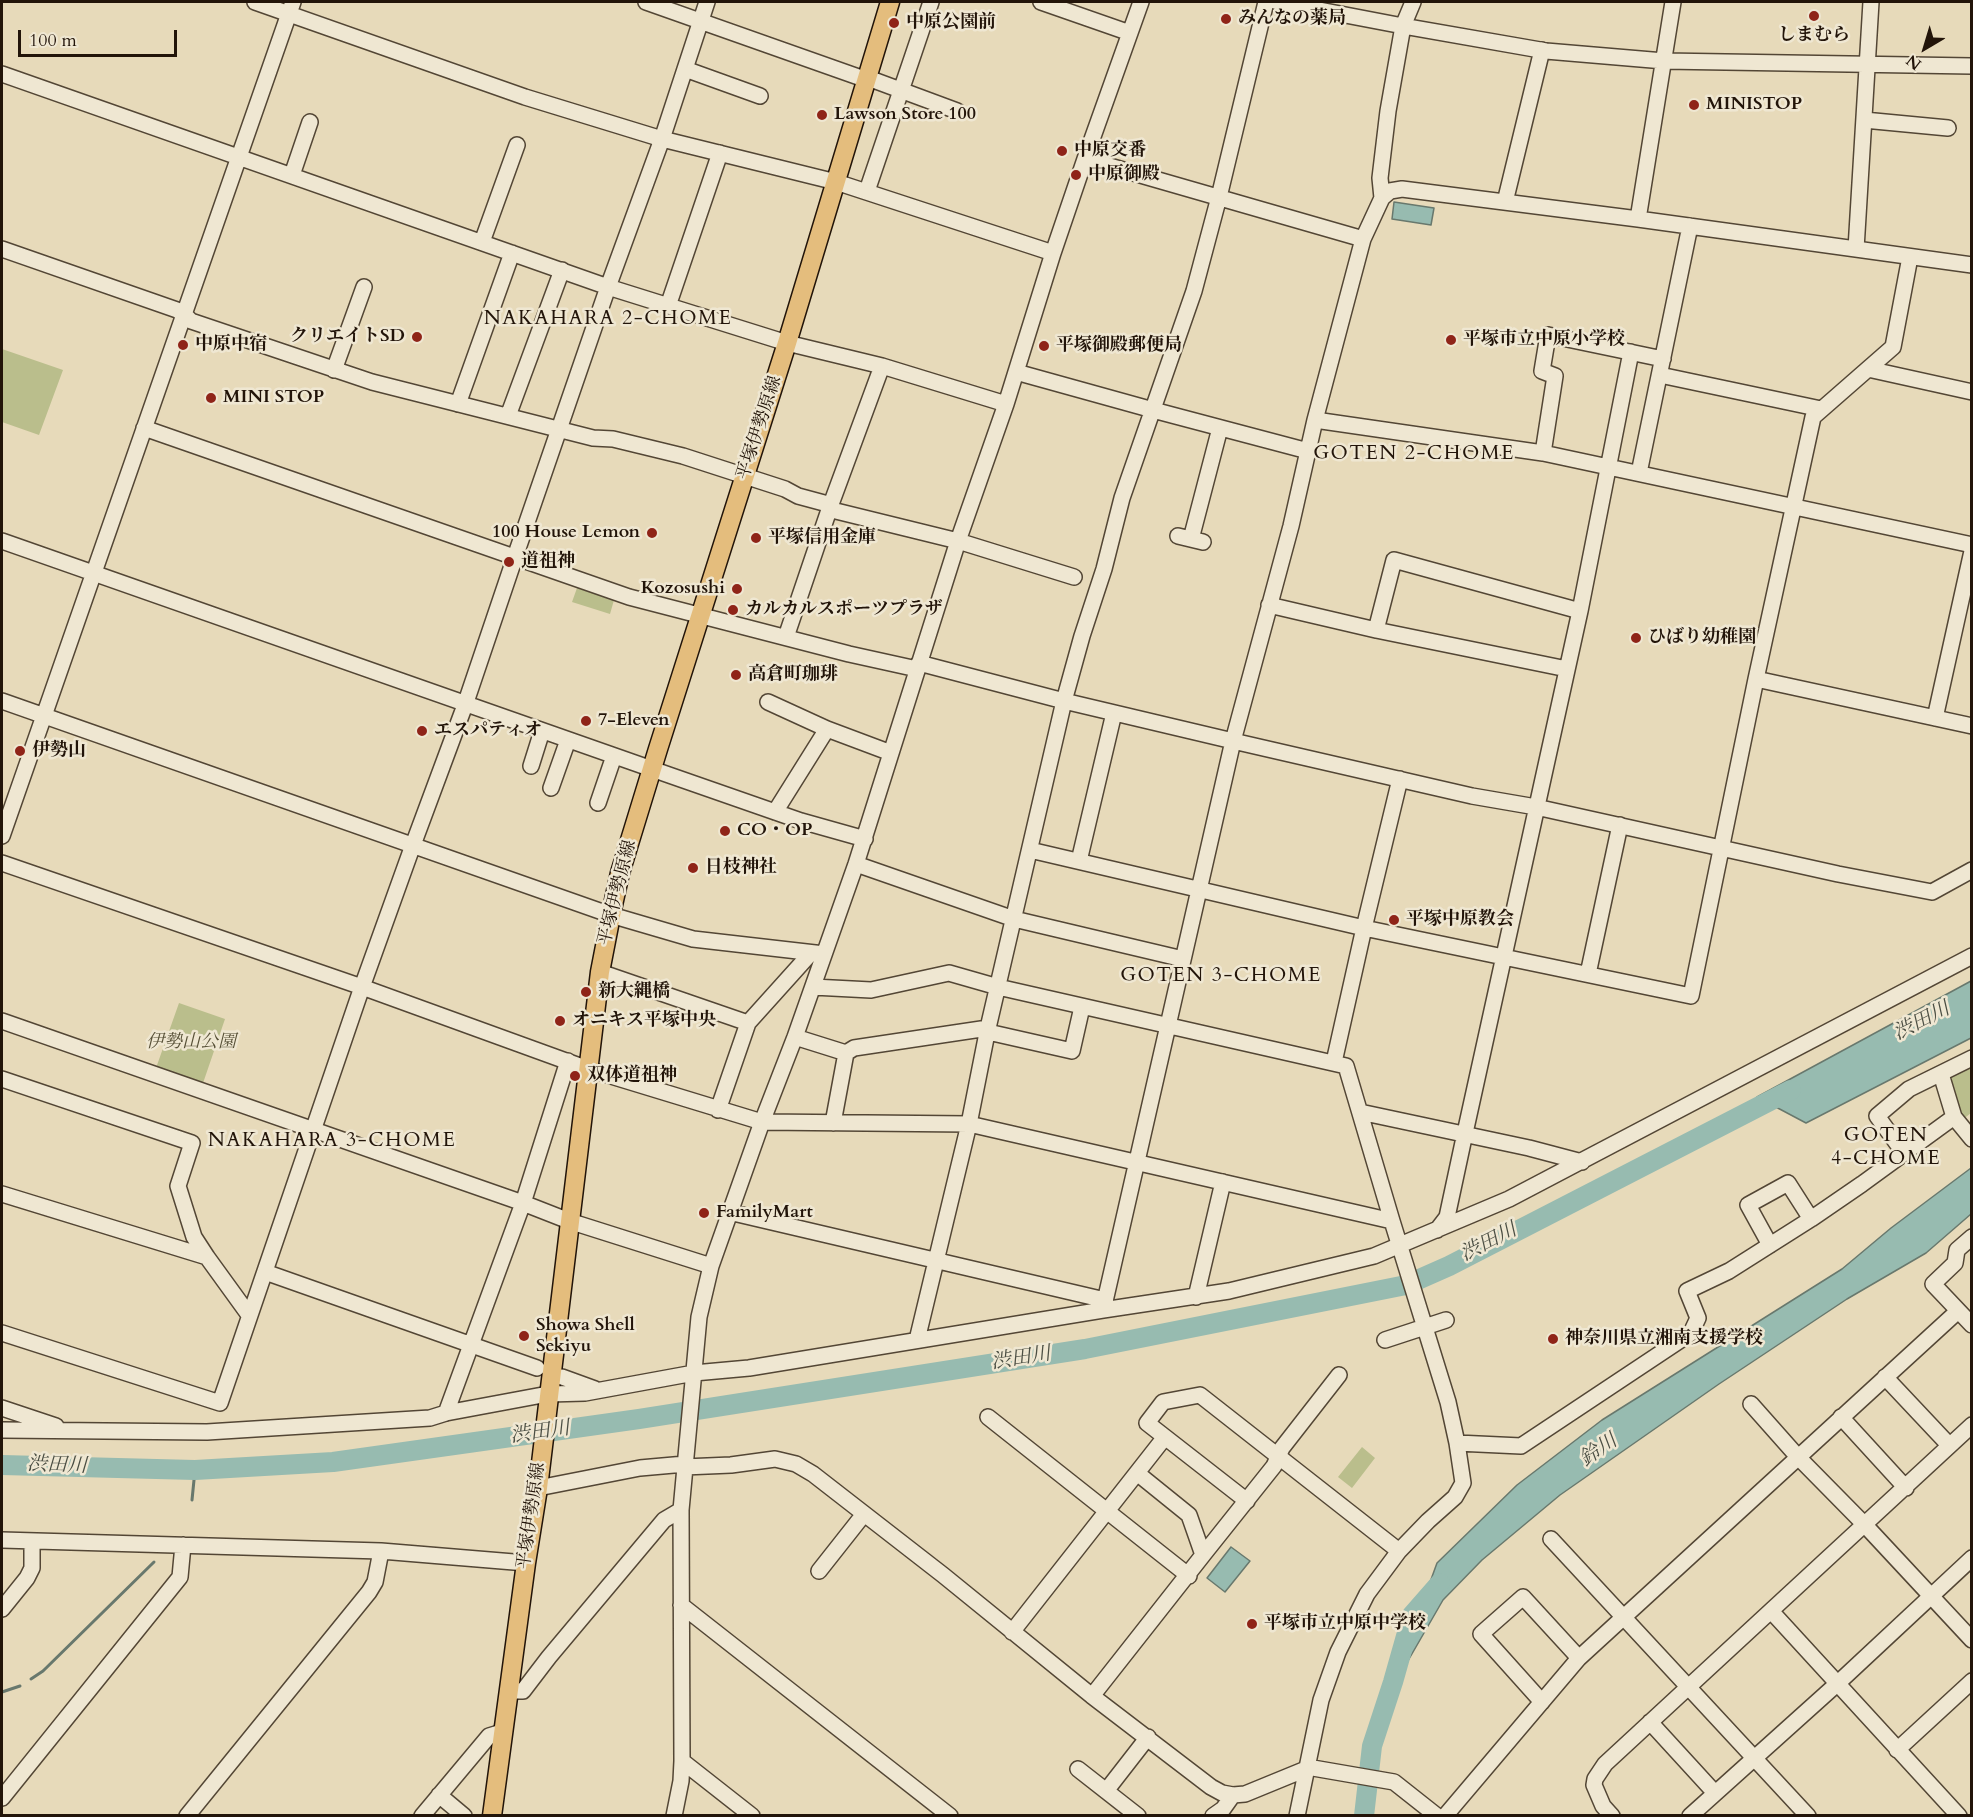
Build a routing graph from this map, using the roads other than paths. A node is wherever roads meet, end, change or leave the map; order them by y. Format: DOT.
graph roads {
  1 [pos="255,2"];
  2 [pos="646,2"];
  3 [pos="707,2"];
  4 [pos="890,2"];
  5 [pos="932,2"];
  6 [pos="1041,2"];
  7 [pos="1141,2"];
  8 [pos="1266,2"];
  9 [pos="1277,2"];
  10 [pos="1413,2"];
  11 [pos="1673,2"];
  12 [pos="1870,2"];
  13 [pos="1321,6"];
  14 [pos="291,8"];
  15 [pos="700,20"];
  16 [pos="1403,26"];
  17 [pos="1130,33"];
  18 [pos="1542,50"];
  19 [pos="1664,61"];
  20 [pos="1867,64"];
  21 [pos="1971,66"];
  22 [pos="685,69"];
  23 [pos="3,78"];
  24 [pos="867,79"];
  25 [pos="901,90"];
  26 [pos="760,96"];
  27 [pos="957,111"];
  28 [pos="1864,120"];
  29 [pos="310,122"];
  30 [pos="1948,128"];
  31 [pos="662,139"];
  32 [pos="517,145"];
  33 [pos="720,153"];
  34 [pos="239,157"];
  35 [pos="1085,159"];
  36 [pos="292,175"];
  37 [pos="836,182"];
  38 [pos="867,191"];
  39 [pos="1219,197"];
  40 [pos="1382,198"];
  41 [pos="1505,202"];
  42 [pos="1638,219"];
  43 [pos="1690,226"];
  44 [pos="1363,238"];
  45 [pos="482,242"];
  46 [pos="2,249"];
  47 [pos="1856,249"];
  48 [pos="512,253"];
  49 [pos="1053,253"];
  50 [pos="1910,257"];
  51 [pos="1971,265"];
  52 [pos="562,270"];
  53 [pos="364,287"];
  54 [pos="608,288"];
  55 [pos="668,306"];
  56 [pos="184,314"];
  57 [pos="787,343"];
  58 [pos="1631,352"];
  59 [pos="1663,359"];
  60 [pos="882,366"];
  61 [pos="1868,369"];
  62 [pos="334,370"];
  63 [pos="1016,372"];
  64 [pos="1660,375"];
  65 [pos="1971,392"];
  66 [pos="458,404"];
  67 [pos="1006,404"];
  68 [pos="1821,409"];
  69 [pos="1152,411"];
  70 [pos="508,416"];
  71 [pos="1316,420"];
  72 [pos="144,428"];
  73 [pos="1220,428"];
  74 [pos="559,429"];
  75 [pos="1308,451"];
  76 [pos="1543,453"];
  77 [pos="1608,467"];
  78 [pos="1639,473"];
  79 [pos="745,476"];
  80 [pos="1794,505"];
  81 [pos="830,507"];
  82 [pos="1191,539"];
  83 [pos="958,540"];
  84 [pos="2,542"];
  85 [pos="1971,545"];
  86 [pos="1971,551"];
  87 [pos="514,557"];
  88 [pos="94,574"];
  89 [pos="1074,577"];
  90 [pos="1269,605"];
  91 [pos="1580,611"];
  92 [pos="699,615"];
  93 [pos="1376,630"];
  94 [pos="786,637"];
  95 [pos="918,666"];
  96 [pos="1567,669"];
  97 [pos="1756,680"];
  98 [pos="2,701"];
  99 [pos="1064,701"];
  100 [pos="768,702"];
  101 [pos="465,705"];
  102 [pos="1114,713"];
  103 [pos="45,716"];
  104 [pos="1935,718"];
  105 [pos="1971,726"];
  106 [pos="827,729"];
  107 [pos="542,731"];
  108 [pos="568,740"];
  109 [pos="1233,741"];
  110 [pos="891,753"];
  111 [pos="614,756"];
  112 [pos="531,766"];
  113 [pos="652,770"];
  114 [pos="1400,779"];
  115 [pos="551,788"];
  116 [pos="598,803"];
  117 [pos="1536,807"];
  118 [pos="775,812"];
  119 [pos="1620,825"];
  120 [pos="2,836"];
  121 [pos="865,839"];
  122 [pos="413,845"];
  123 [pos="1721,847"];
  124 [pos="1030,850"];
  125 [pos="1079,861"];
  126 [pos="2,863"];
  127 [pos="856,864"];
  128 [pos="1971,870"];
  129 [pos="1199,889"];
  130 [pos="611,915"];
  131 [pos="1014,919"];
  132 [pos="1364,928"];
  133 [pos="818,953"];
  134 [pos="1971,956"];
  135 [pos="1503,958"];
  136 [pos="1183,959"];
  137 [pos="600,972"];
  138 [pos="1588,974"];
  139 [pos="362,987"];
  140 [pos="813,987"];
  141 [pos="998,987"];
  142 [pos="1082,1007"];
  143 [pos="2,1021"];
  144 [pos="748,1023"];
  145 [pos="1167,1026"];
  146 [pos="988,1030"];
  147 [pos="795,1037"];
  148 [pos="846,1053"];
  149 [pos="1971,1058"];
  150 [pos="568,1061"];
  151 [pos="1334,1062"];
  152 [pos="588,1069"];
  153 [pos="1941,1074"];
  154 [pos="2,1080"];
  155 [pos="718,1110"];
  156 [pos="1360,1112"];
  157 [pos="1953,1117"];
  158 [pos="762,1122"];
  159 [pos="833,1123"];
  160 [pos="969,1124"];
  161 [pos="314,1130"];
  162 [pos="1466,1133"];
  163 [pos="1969,1137"];
  164 [pos="1904,1153"];
  165 [pos="1582,1162"];
  166 [pos="1136,1163"];
  167 [pos="1223,1182"];
  168 [pos="2,1194"];
  169 [pos="523,1203"];
  170 [pos="729,1212"];
  171 [pos="1811,1219"];
  172 [pos="569,1221"];
  173 [pos="1392,1221"];
  174 [pos="1437,1230"];
  175 [pos="1971,1237"];
  176 [pos="1770,1245"];
  177 [pos="1400,1246"];
  178 [pos="207,1257"];
  179 [pos="935,1261"];
  180 [pos="711,1266"];
  181 [pos="265,1272"];
  182 [pos="1196,1297"];
  183 [pos="1104,1305"];
  184 [pos="1958,1311"];
  185 [pos="249,1315"];
  186 [pos="1446,1320"];
  187 [pos="1425,1325"];
  188 [pos="1971,1325"];
  189 [pos="2,1333"];
  190 [pos="917,1340"];
  191 [pos="1385,1340"];
  192 [pos="472,1344"];
  193 [pos="537,1368"];
  194 [pos="1339,1375"];
  195 [pos="693,1376"];
  196 [pos="562,1377"];
  197 [pos="1885,1377"];
  198 [pos="598,1390"];
  199 [pos="548,1397"];
  200 [pos="1751,1404"];
  201 [pos="2,1408"];
  202 [pos="446,1413"];
  203 [pos="988,1417"];
  204 [pos="1841,1417"];
  205 [pos="1971,1425"];
  206 [pos="2,1430"];
  207 [pos="70,1431"];
  208 [pos="1165,1437"];
  209 [pos="1457,1443"];
  210 [pos="1949,1445"];
  211 [pos="1278,1456"];
  212 [pos="1798,1457"];
  213 [pos="685,1464"];
  214 [pos="1137,1473"];
  215 [pos="538,1484"];
  216 [pos="1906,1487"];
  217 [pos="1246,1501"];
  218 [pos="681,1510"];
  219 [pos="1107,1512"];
  220 [pos="864,1514"];
  221 [pos="1864,1524"];
  222 [pos="1551,1539"];
  223 [pos="2,1540"];
  224 [pos="32,1541"];
  225 [pos="183,1545"];
  226 [pos="381,1551"];
  227 [pos="1399,1551"];
  228 [pos="1203,1555"];
  229 [pos="1971,1558"];
  230 [pos="526,1563"];
  231 [pos="819,1571"];
  232 [pos="1189,1576"];
  233 [pos="1931,1596"];
  234 [pos="681,1605"];
  235 [pos="2,1609"];
  236 [pos="1771,1611"];
  237 [pos="1623,1617"];
  238 [pos="1012,1632"];
  239 [pos="1971,1640"];
  240 [pos="1579,1658"];
  241 [pos="1971,1681"];
  242 [pos="1838,1683"];
  243 [pos="1689,1687"];
  244 [pos="509,1691"];
  245 [pos="1092,1696"];
  246 [pos="1542,1702"];
  247 [pos="1650,1722"];
  248 [pos="502,1731"];
  249 [pos="1148,1737"];
  250 [pos="1897,1750"];
  251 [pos="1755,1758"];
  252 [pos="682,1761"];
  253 [pos="1078,1769"];
  254 [pos="1310,1769"];
  255 [pos="1106,1791"];
  256 [pos="1715,1793"];
  257 [pos="439,1795"];
  258 [pos="1233,1795"];
  259 [pos="2,1798"];
  260 [pos="187,1815"];
  261 [pos="422,1815"];
  262 [pos="464,1815"];
  263 [pos="492,1815"];
  264 [pos="674,1815"];
  265 [pos="752,1815"];
  266 [pos="950,1815"];
  267 [pos="1138,1815"];
  268 [pos="1213,1815"];
  269 [pos="1297,1815"];
  270 [pos="1437,1815"];
  271 [pos="1446,1815"];
  272 [pos="1612,1815"];
  273 [pos="1690,1815"];
  274 [pos="1808,1815"];
  275 [pos="1959,1815"];
  1 -- 14 [label="street"];
  2 -- 15 [label="street"];
  3 -- 15 [label="street"];
  4 -- 24 [label="main road, 平塚伊勢原線"];
  5 -- 25 [label="street"];
  6 -- 17 [label="street"];
  7 -- 17 [label="street"];
  8 -- 39 [label="street"];
  9 -- 13 [label="street"];
  10 -- 16 [label="street"];
  11 -- 19 [label="street"];
  12 -- 20 [label="street"];
  13 -- 16 [label="street"];
  14 -- 31 [label="street"];
  14 -- 34 [label="street"];
  15 -- 22 [label="street"];
  15 -- 24 [label="street"];
  16 -- 18 [label="street"];
  16 -- 40 [label="street"];
  17 -- 35 [label="street"];
  18 -- 19 [label="street"];
  18 -- 41 [label="street"];
  19 -- 20 [label="street"];
  19 -- 42 [label="street"];
  20 -- 21 [label="street"];
  20 -- 28 [label="street"];
  22 -- 26 [label="street"];
  22 -- 31 [label="street"];
  23 -- 34 [label="street"];
  24 -- 25 [label="street"];
  24 -- 37 [label="main road, 平塚伊勢原線"];
  25 -- 27 [label="street"];
  25 -- 38 [label="street"];
  28 -- 30 [label="street"];
  28 -- 47 [label="street"];
  29 -- 36 [label="street"];
  31 -- 33 [label="street"];
  31 -- 54 [label="street"];
  32 -- 45 [label="street"];
  33 -- 37 [label="street"];
  33 -- 55 [label="street"];
  34 -- 36 [label="street"];
  34 -- 56 [label="street"];
  35 -- 39 [label="street"];
  35 -- 49 [label="street"];
  36 -- 45 [label="street"];
  37 -- 38 [label="street"];
  37 -- 57 [label="main road, 平塚伊勢原線"];
  38 -- 49 [label="street"];
  39 -- 44 [label="street"];
  39 -- 69 [label="street"];
  40 -- 41 [label="street"];
  40 -- 44 [label="street"];
  41 -- 42 [label="street"];
  42 -- 43 [label="street"];
  43 -- 47 [label="street"];
  43 -- 59 [label="street"];
  44 -- 71 [label="street"];
  45 -- 48 [label="street"];
  46 -- 56 [label="street"];
  47 -- 50 [label="street"];
  48 -- 52 [label="street"];
  48 -- 66 [label="street"];
  49 -- 63 [label="street"];
  50 -- 51 [label="street"];
  50 -- 61 [label="street"];
  52 -- 54 [label="street"];
  52 -- 70 [label="street"];
  53 -- 62 [label="street"];
  54 -- 55 [label="street"];
  54 -- 74 [label="street"];
  55 -- 57 [label="street"];
  56 -- 62 [label="street"];
  56 -- 72 [label="street"];
  57 -- 60 [label="street"];
  57 -- 79 [label="main road, 平塚伊勢原線"];
  58 -- 59 [label="street"];
  58 -- 76 [label="street"];
  58 -- 77 [label="street"];
  59 -- 64 [label="street"];
  60 -- 67 [label="street"];
  60 -- 81 [label="street"];
  61 -- 65 [label="street"];
  61 -- 68 [label="street"];
  62 -- 66 [label="street"];
  63 -- 67 [label="street"];
  63 -- 69 [label="street"];
  64 -- 68 [label="street"];
  64 -- 78 [label="street"];
  66 -- 70 [label="street"];
  67 -- 83 [label="street"];
  68 -- 80 [label="street"];
  69 -- 73 [label="street"];
  69 -- 99 [label="street"];
  70 -- 74 [label="street"];
  71 -- 75 [label="street"];
  71 -- 76 [label="street"];
  72 -- 87 [label="street"];
  72 -- 88 [label="street"];
  73 -- 75 [label="street"];
  73 -- 82 [label="street"];
  74 -- 79 [label="street"];
  74 -- 87 [label="street"];
  75 -- 90 [label="street"];
  76 -- 77 [label="street"];
  77 -- 78 [label="street"];
  77 -- 91 [label="street"];
  78 -- 80 [label="street"];
  79 -- 81 [label="street"];
  79 -- 92 [label="main road, 平塚伊勢原線"];
  80 -- 85 [label="street"];
  80 -- 97 [label="street"];
  81 -- 83 [label="street"];
  81 -- 94 [label="street"];
  83 -- 89 [label="street"];
  83 -- 95 [label="street"];
  84 -- 88 [label="street"];
  86 -- 104 [label="street"];
  87 -- 92 [label="street"];
  87 -- 101 [label="street"];
  88 -- 101 [label="street"];
  88 -- 103 [label="street"];
  90 -- 93 [label="street"];
  90 -- 109 [label="street"];
  91 -- 93 [label="street"];
  91 -- 96 [label="street"];
  92 -- 94 [label="street"];
  92 -- 113 [label="main road, 平塚伊勢原線"];
  93 -- 96 [label="street"];
  94 -- 95 [label="street"];
  95 -- 99 [label="street"];
  95 -- 110 [label="street"];
  96 -- 117 [label="street"];
  97 -- 104 [label="street"];
  97 -- 123 [label="street"];
  98 -- 103 [label="street"];
  99 -- 102 [label="street"];
  99 -- 124 [label="street"];
  100 -- 106 [label="street"];
  101 -- 107 [label="street"];
  101 -- 122 [label="street"];
  102 -- 109 [label="street"];
  102 -- 125 [label="street"];
  103 -- 120 [label="street"];
  103 -- 122 [label="street"];
  104 -- 105 [label="street"];
  106 -- 110 [label="street"];
  106 -- 118 [label="street"];
  107 -- 108 [label="street"];
  107 -- 112 [label="street"];
  108 -- 111 [label="street"];
  108 -- 115 [label="street"];
  109 -- 114 [label="street"];
  109 -- 129 [label="street"];
  110 -- 121 [label="street"];
  111 -- 113 [label="street"];
  111 -- 116 [label="street"];
  113 -- 118 [label="street"];
  113 -- 130 [label="main road, 平塚伊勢原線"];
  114 -- 117 [label="street"];
  114 -- 132 [label="street"];
  117 -- 119 [label="street"];
  117 -- 135 [label="street"];
  118 -- 121 [label="street"];
  119 -- 123 [label="street"];
  119 -- 138 [label="street"];
  121 -- 127 [label="street"];
  122 -- 130 [label="street"];
  122 -- 139 [label="street"];
  123 -- 128 [label="street"];
  123 -- 138 [label="street"];
  124 -- 125 [label="street"];
  124 -- 131 [label="street"];
  125 -- 129 [label="street"];
  126 -- 139 [label="street"];
  127 -- 131 [label="street"];
  127 -- 133 [label="street"];
  129 -- 132 [label="street"];
  129 -- 136 [label="street"];
  130 -- 133 [label="street"];
  130 -- 137 [label="main road, 平塚伊勢原線"];
  131 -- 136 [label="street"];
  131 -- 141 [label="street"];
  132 -- 135 [label="street"];
  132 -- 151 [label="street"];
  133 -- 140 [label="street"];
  133 -- 144 [label="street"];
  134 -- 165 [label="street"];
  135 -- 138 [label="street"];
  135 -- 162 [label="street"];
  136 -- 145 [label="street"];
  137 -- 144 [label="street"];
  137 -- 152 [label="main road, 平塚伊勢原線"];
  139 -- 150 [label="street"];
  139 -- 161 [label="street"];
  140 -- 141 [label="street"];
  140 -- 147 [label="street"];
  141 -- 142 [label="street"];
  141 -- 146 [label="street"];
  142 -- 145 [label="street"];
  142 -- 146 [label="street"];
  143 -- 161 [label="street"];
  144 -- 155 [label="street"];
  145 -- 151 [label="street"];
  145 -- 166 [label="street"];
  146 -- 148 [label="street"];
  146 -- 160 [label="street"];
  147 -- 148 [label="street"];
  147 -- 158 [label="street"];
  148 -- 159 [label="street"];
  149 -- 153 [label="street"];
  150 -- 152 [label="street"];
  150 -- 169 [label="street"];
  151 -- 156 [label="street"];
  152 -- 155 [label="street"];
  152 -- 172 [label="main road, 平塚伊勢原線"];
  153 -- 157 [label="street"];
  153 -- 164 [label="street"];
  154 -- 178 [label="street"];
  155 -- 158 [label="street"];
  156 -- 162 [label="street"];
  156 -- 173 [label="street"];
  157 -- 163 [label="street"];
  157 -- 164 [label="street"];
  158 -- 159 [label="street"];
  158 -- 170 [label="street"];
  159 -- 160 [label="street"];
  160 -- 166 [label="street"];
  160 -- 179 [label="street"];
  161 -- 169 [label="street"];
  161 -- 181 [label="street"];
  162 -- 165 [label="street"];
  162 -- 174 [label="street"];
  164 -- 171 [label="street"];
  165 -- 174 [label="street"];
  166 -- 167 [label="street"];
  166 -- 183 [label="street"];
  167 -- 173 [label="street"];
  167 -- 182 [label="street"];
  168 -- 178 [label="street"];
  169 -- 172 [label="street"];
  169 -- 192 [label="street"];
  170 -- 179 [label="street"];
  170 -- 180 [label="street"];
  171 -- 176 [label="street"];
  171 -- 176 [label="street"];
  172 -- 180 [label="street"];
  172 -- 199 [label="main road, 平塚伊勢原線"];
  173 -- 177 [label="street"];
  174 -- 177 [label="street"];
  175 -- 184 [label="street"];
  176 -- 209 [label="street"];
  177 -- 182 [label="street"];
  177 -- 187 [label="street"];
  178 -- 185 [label="street"];
  179 -- 183 [label="street"];
  179 -- 190 [label="street"];
  180 -- 195 [label="street"];
  181 -- 185 [label="street"];
  181 -- 192 [label="street"];
  182 -- 183 [label="street"];
  183 -- 190 [label="street"];
  184 -- 188 [label="street"];
  184 -- 197 [label="street"];
  185 -- 189 [label="street"];
  186 -- 187 [label="street"];
  187 -- 191 [label="street"];
  187 -- 209 [label="street"];
  190 -- 195 [label="street"];
  192 -- 193 [label="street"];
  192 -- 202 [label="street"];
  194 -- 211 [label="street"];
  195 -- 198 [label="street"];
  195 -- 213 [label="street"];
  196 -- 198 [label="street"];
  197 -- 204 [label="street"];
  197 -- 210 [label="street"];
  198 -- 199 [label="street"];
  199 -- 202 [label="street"];
  199 -- 215 [label="main road, 平塚伊勢原線"];
  200 -- 212 [label="street"];
  201 -- 207 [label="street"];
  202 -- 207 [label="street"];
  203 -- 219 [label="street"];
  204 -- 212 [label="street"];
  204 -- 216 [label="street"];
  205 -- 210 [label="street"];
  206 -- 207 [label="street"];
  208 -- 211 [label="street"];
  208 -- 214 [label="street"];
  208 -- 217 [label="street"];
  209 -- 227 [label="street"];
  210 -- 216 [label="street"];
  211 -- 217 [label="street"];
  211 -- 227 [label="street"];
  212 -- 221 [label="street"];
  212 -- 237 [label="street"];
  213 -- 215 [label="street"];
  213 -- 218 [label="street"];
  213 -- 220 [label="street"];
  214 -- 219 [label="street"];
  214 -- 228 [label="street"];
  215 -- 230 [label="main road, 平塚伊勢原線"];
  216 -- 221 [label="street"];
  217 -- 228 [label="street"];
  218 -- 234 [label="street"];
  218 -- 244 [label="street"];
  219 -- 232 [label="street"];
  219 -- 238 [label="street"];
  220 -- 231 [label="street"];
  220 -- 238 [label="street"];
  221 -- 233 [label="street"];
  221 -- 236 [label="street"];
  222 -- 237 [label="street"];
  223 -- 224 [label="street"];
  224 -- 225 [label="street"];
  224 -- 235 [label="street"];
  225 -- 226 [label="street"];
  225 -- 259 [label="street"];
  226 -- 230 [label="street"];
  226 -- 260 [label="street"];
  227 -- 254 [label="street"];
  228 -- 232 [label="street"];
  229 -- 233 [label="street"];
  230 -- 244 [label="main road, 平塚伊勢原線"];
  232 -- 245 [label="street"];
  233 -- 239 [label="street"];
  233 -- 242 [label="street"];
  234 -- 252 [label="street"];
  234 -- 266 [label="street"];
  236 -- 242 [label="street"];
  236 -- 243 [label="street"];
  237 -- 240 [label="street"];
  237 -- 243 [label="street"];
  238 -- 245 [label="street"];
  240 -- 246 [label="street"];
  240 -- 246 [label="street"];
  241 -- 250 [label="street"];
  242 -- 250 [label="street"];
  242 -- 251 [label="street"];
  243 -- 247 [label="street"];
  243 -- 251 [label="street"];
  244 -- 248 [label="main road, 平塚伊勢原線"];
  245 -- 249 [label="street"];
  246 -- 271 [label="street"];
  247 -- 256 [label="street"];
  247 -- 272 [label="street"];
  248 -- 257 [label="street"];
  248 -- 263 [label="main road, 平塚伊勢原線"];
  249 -- 255 [label="street"];
  249 -- 258 [label="street"];
  250 -- 275 [label="street"];
  251 -- 256 [label="street"];
  251 -- 274 [label="street"];
  252 -- 264 [label="street"];
  252 -- 265 [label="street"];
  253 -- 255 [label="street"];
  254 -- 258 [label="street"];
  254 -- 269 [label="street"];
  254 -- 270 [label="street"];
  255 -- 267 [label="street"];
  256 -- 273 [label="street"];
  257 -- 261 [label="street"];
  257 -- 262 [label="street"];
  258 -- 268 [label="street"];
}
